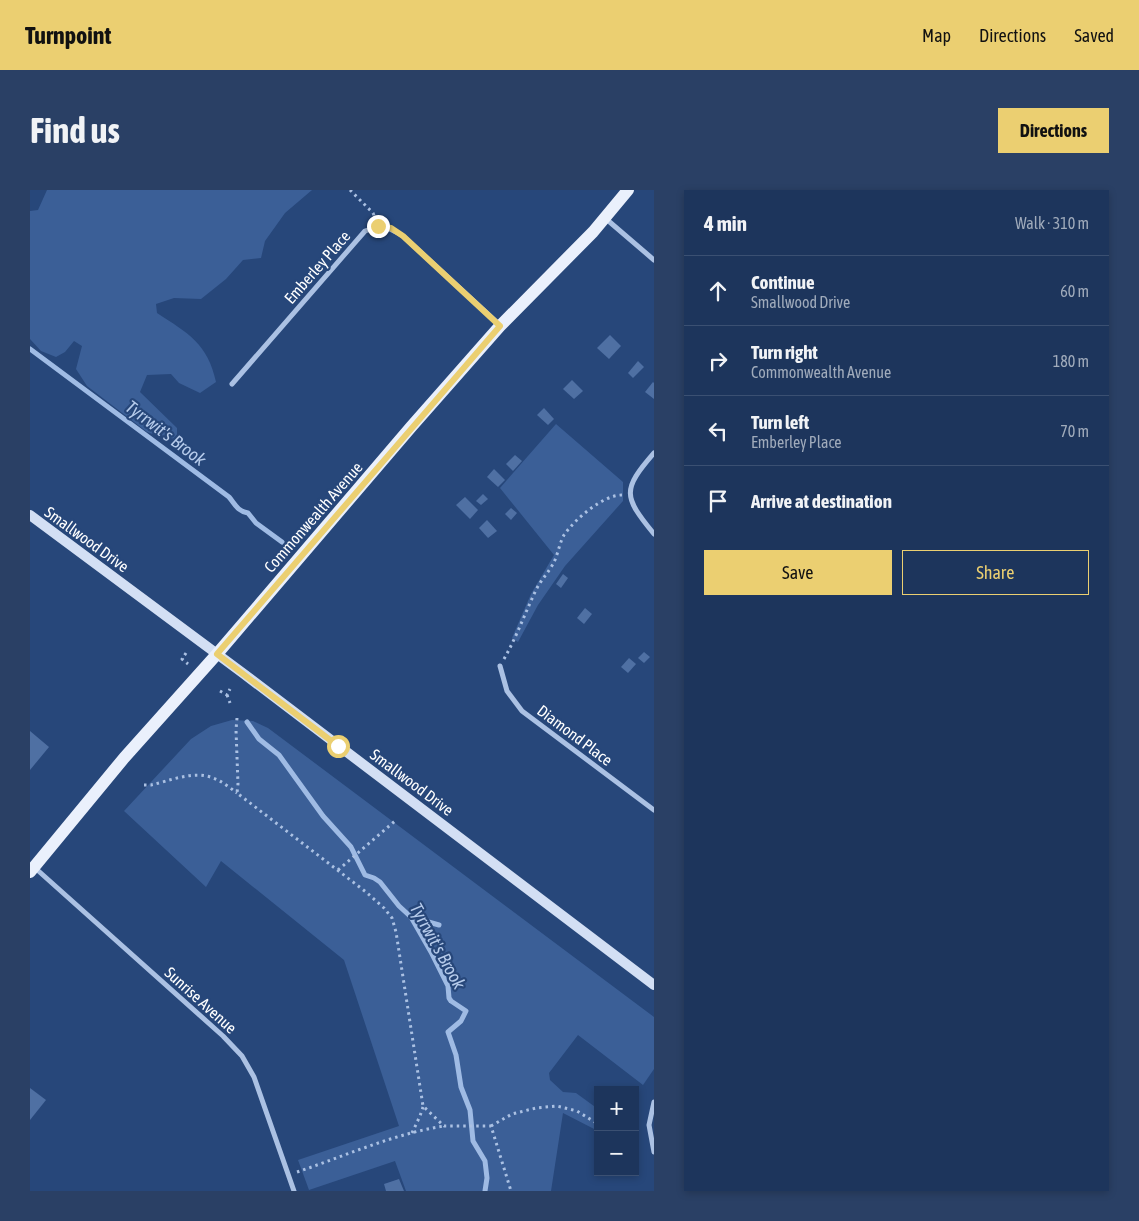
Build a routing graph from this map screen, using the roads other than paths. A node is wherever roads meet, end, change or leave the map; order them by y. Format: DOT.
graph roads {
  1 [pos="628,190"];
  2 [pos="605,218"];
  3 [pos="654,260"];
  4 [pos="500,326"];
  5 [pos="232,384"];
  6 [pos="654,453"];
  7 [pos="30,515"];
  8 [pos="654,534"];
  9 [pos="217,654"];
  10 [pos="500,666"];
  11 [pos="654,810"];
  12 [pos="32,869"];
  13 [pos="654,984"];
  14 [pos="654,1102"];
  15 [pos="654,1152"];
  16 [pos="294,1191"];
  1 -- 2 [label="main road, Commonwealth Avenue"];
  2 -- 3 [label="street"];
  2 -- 4 [label="main road, Commonwealth Avenue"];
  4 -- 5 [label="street, Emberley Place"];
  4 -- 9 [label="main road, Commonwealth Avenue"];
  6 -- 8 [label="street"];
  7 -- 9 [label="street, Smallwood Drive"];
  9 -- 12 [label="main road, Commonwealth Avenue"];
  9 -- 13 [label="street, Smallwood Drive"];
  10 -- 11 [label="street, Diamond Place"];
  12 -- 16 [label="street, Sunrise Avenue"];
  14 -- 15 [label="street"];
}
